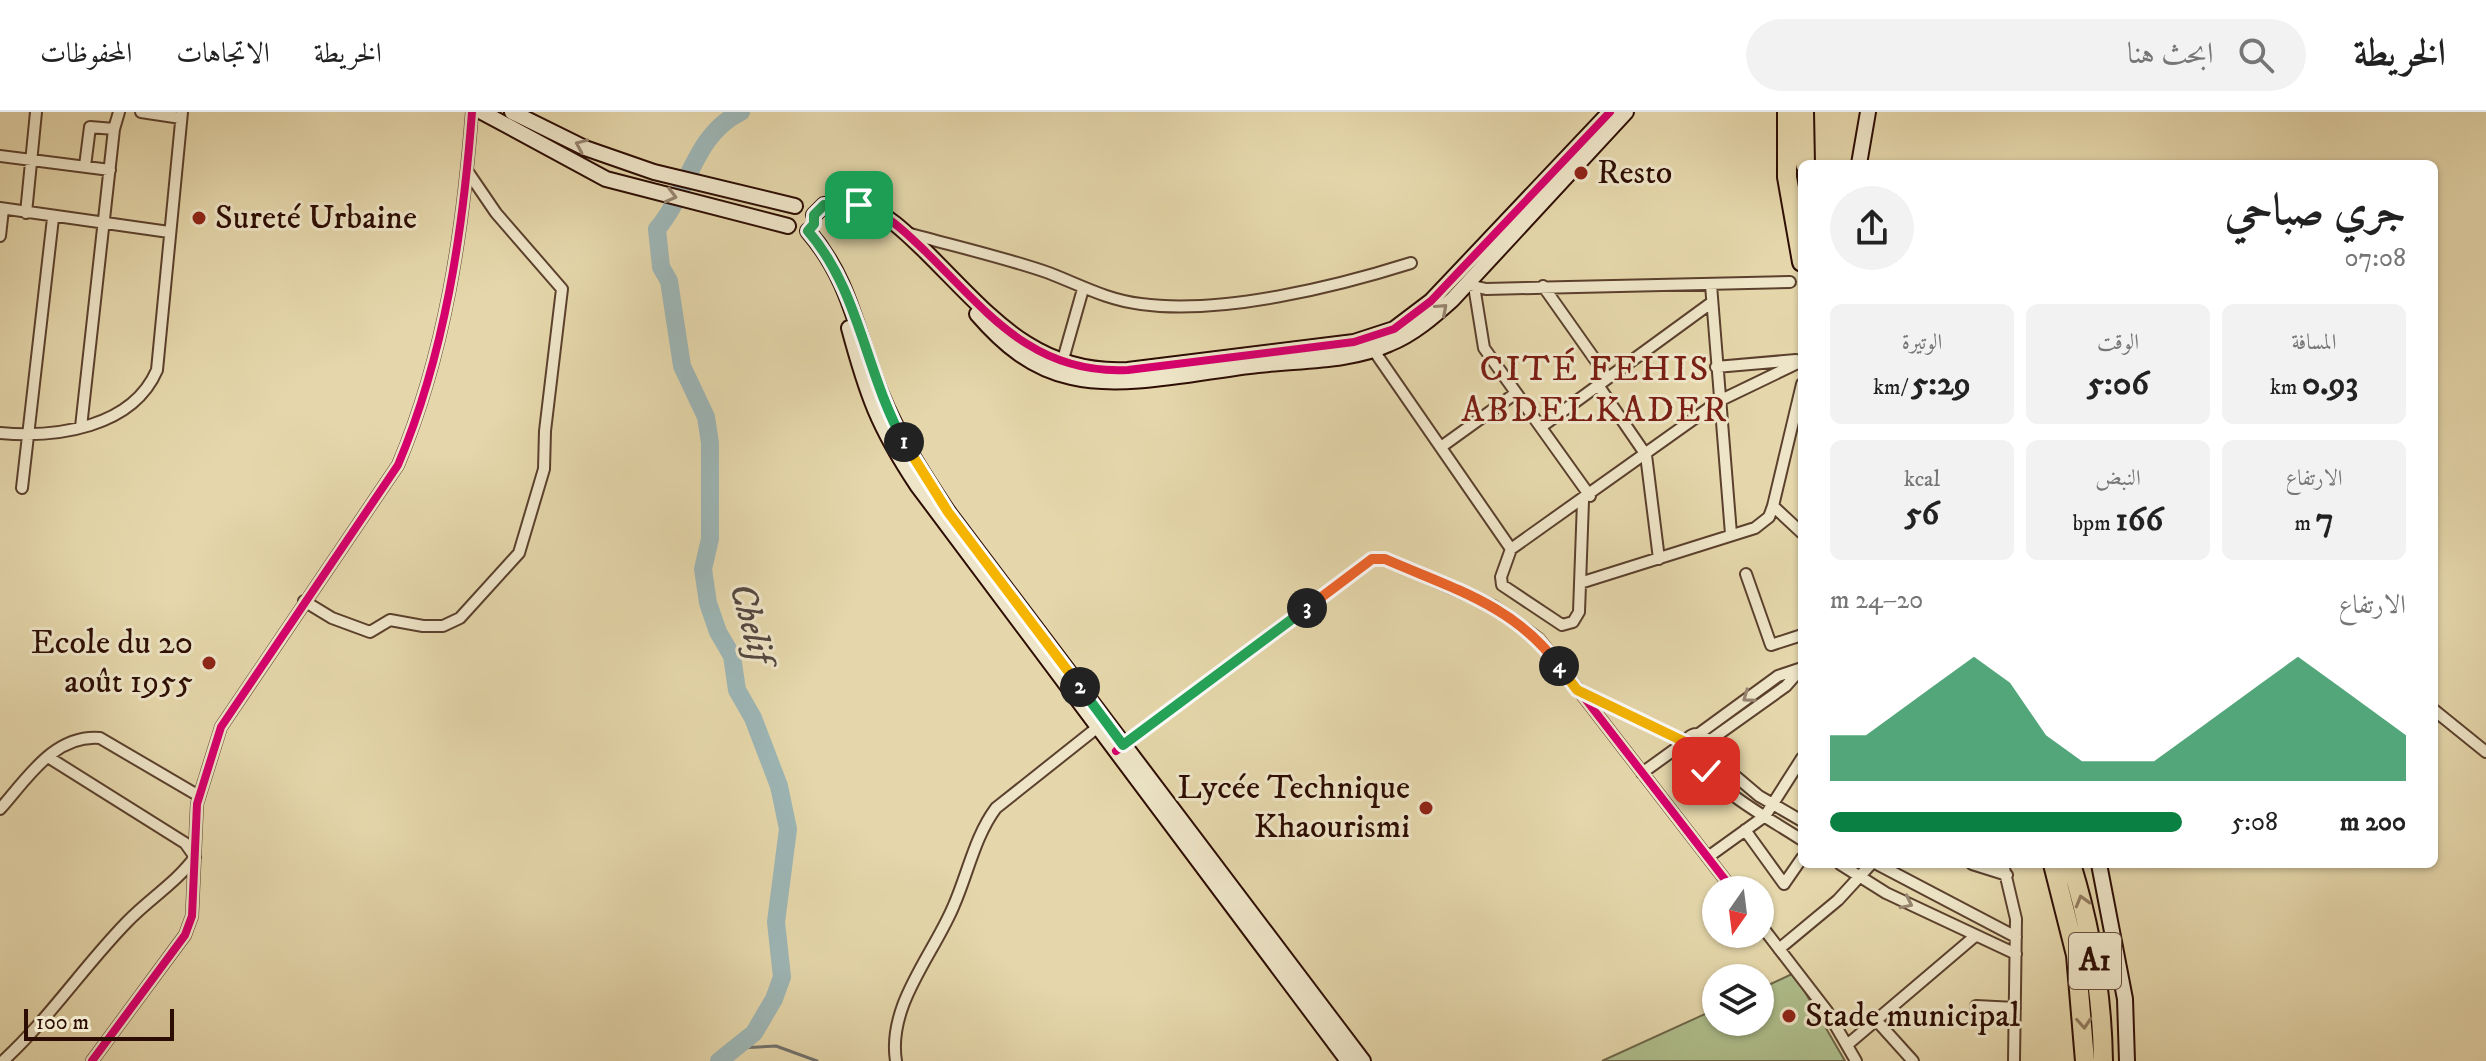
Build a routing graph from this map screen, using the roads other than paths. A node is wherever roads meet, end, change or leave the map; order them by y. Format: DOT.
graph roads {
  1 [pos="36,112"];
  2 [pos="119,112"];
  3 [pos="141,112"];
  4 [pos="472,112"];
  5 [pos="482,112"];
  6 [pos="512,112"];
  7 [pos="1610,112"];
  8 [pos="1626,112"];
  9 [pos="1787,112"];
  10 [pos="1804,112"];
  11 [pos="1868,112"];
  12 [pos="182,115"];
  13 [pos="114,129"];
  14 [pos="0,156"];
  15 [pos="1805,160"];
  16 [pos="1860,160"];
  17 [pos="31,162"];
  18 [pos="85,166"];
  19 [pos="110,170"];
  20 [pos="468,172"];
  21 [pos="795,206"];
  22 [pos="2,208"];
  23 [pos="26,213"];
  24 [pos="814,215"];
  25 [pos="53,218"];
  26 [pos="105,225"];
  27 [pos="788,226"];
  28 [pos="808,231"];
  29 [pos="169,232"];
  30 [pos="905,232"];
  31 [pos="0,236"];
  32 [pos="1798,239"];
  33 [pos="1411,263"];
  34 [pos="1790,282"];
  35 [pos="1464,283"];
  36 [pos="1711,285"];
  37 [pos="1543,286"];
  38 [pos="843,288"];
  39 [pos="1083,289"];
  40 [pos="1711,303"];
  41 [pos="1370,344"];
  42 [pos="1798,360"];
  43 [pos="1798,362"];
  44 [pos="1062,363"];
  45 [pos="1716,367"];
  46 [pos="1603,382"];
  47 [pos="1516,393"];
  48 [pos="1719,401"];
  49 [pos="1798,401"];
  50 [pos="81,427"];
  51 [pos="1541,427"];
  52 [pos="0,433"];
  53 [pos="27,436"];
  54 [pos="1441,447"];
  55 [pos="1646,455"];
  56 [pos="22,488"];
  57 [pos="1586,498"];
  58 [pos="1773,506"];
  59 [pos="1798,529"];
  60 [pos="1731,534"];
  61 [pos="1511,549"];
  62 [pos="1659,559"];
  63 [pos="1746,574"];
  64 [pos="1580,583"];
  65 [pos="304,601"];
  66 [pos="1798,636"];
  67 [pos="1798,670"];
  68 [pos="1577,690"];
  69 [pos="2438,713"];
  70 [pos="1098,727"];
  71 [pos="1685,742"];
  72 [pos="1703,746"];
  73 [pos="1120,748"];
  74 [pos="2486,752"];
  75 [pos="48,757"];
  76 [pos="1798,765"];
  77 [pos="1642,773"];
  78 [pos="199,796"];
  79 [pos="1774,805"];
  80 [pos="0,809"];
  81 [pos="1765,816"];
  82 [pos="1798,819"];
  83 [pos="1745,830"];
  84 [pos="1798,837"];
  85 [pos="195,857"];
  86 [pos="1708,857"];
  87 [pos="1798,864"];
  88 [pos="1846,868"];
  89 [pos="1870,868"];
  90 [pos="1882,868"];
  91 [pos="1985,868"];
  92 [pos="2004,868"];
  93 [pos="2054,868"];
  94 [pos="2072,868"];
  95 [pos="2100,868"];
  96 [pos="2007,875"];
  97 [pos="1722,876"];
  98 [pos="1860,877"];
  99 [pos="1974,937"];
  100 [pos="2016,937"];
  101 [pos="1774,942"];
  102 [pos="1779,949"];
  103 [pos="2016,954"];
  104 [pos="1976,1006"];
  105 [pos="2015,1008"];
  106 [pos="1876,1020"];
  107 [pos="1847,1045"];
  108 [pos="3,1061"];
  109 [pos="92,1061"];
  110 [pos="896,1061"];
  111 [pos="1348,1061"];
  112 [pos="1363,1061"];
  113 [pos="1856,1061"];
  114 [pos="1913,1061"];
  115 [pos="2014,1061"];
  116 [pos="2085,1061"];
  117 [pos="2103,1061"];
  118 [pos="2127,1061"];
  1 -- 17 [label="street"];
  2 -- 13 [label="street"];
  3 -- 12 [label="street"];
  4 -- 20 [label="street"];
  5 -- 27 [label="main road, one-way"];
  21 -- 6 [label="main road, one-way"];
  7 -- 35 [label="main road"];
  8 -- 35 [label="main road"];
  9 -- 32 [label="highway"];
  10 -- 15 [label="highway"];
  11 -- 16 [label="main road"];
  12 -- 29 [label="street"];
  13 -- 18 [label="street"];
  13 -- 19 [label="street"];
  14 -- 17 [label="street"];
  17 -- 18 [label="street"];
  17 -- 23 [label="street"];
  18 -- 19 [label="street"];
  19 -- 26 [label="street"];
  20 -- 65 [label="street"];
  20 -- 65 [label="street"];
  21 -- 24 [label="main road"];
  21 -- 27 [label="main road"];
  22 -- 23 [label="street"];
  22 -- 31 [label="street"];
  23 -- 25 [label="street"];
  24 -- 28 [label="main road"];
  24 -- 30 [label="main road"];
  25 -- 26 [label="street"];
  25 -- 53 [label="street"];
  26 -- 29 [label="street"];
  26 -- 50 [label="street"];
  27 -- 28 [label="main road"];
  28 -- 38 [label="main road"];
  29 -- 50 [label="street"];
  30 -- 39 [label="street"];
  30 -- 41 [label="main road"];
  30 -- 44 [label="main road"];
  33 -- 39 [label="street"];
  34 -- 36 [label="street"];
  35 -- 37 [label="street"];
  35 -- 41 [label="main road"];
  35 -- 47 [label="street"];
  36 -- 37 [label="street"];
  36 -- 40 [label="street"];
  37 -- 46 [label="street"];
  38 -- 70 [label="main road"];
  38 -- 73 [label="main road"];
  39 -- 44 [label="street"];
  40 -- 45 [label="street"];
  40 -- 46 [label="street"];
  41 -- 44 [label="main road"];
  41 -- 54 [label="street"];
  42 -- 45 [label="street"];
  43 -- 48 [label="street"];
  45 -- 48 [label="street"];
  46 -- 51 [label="street"];
  46 -- 55 [label="street"];
  47 -- 51 [label="street"];
  47 -- 54 [label="street"];
  48 -- 55 [label="street"];
  48 -- 60 [label="street"];
  49 -- 58 [label="street"];
  50 -- 53 [label="street"];
  51 -- 57 [label="street"];
  52 -- 53 [label="street"];
  53 -- 56 [label="street"];
  54 -- 61 [label="street"];
  55 -- 57 [label="street"];
  55 -- 62 [label="street"];
  57 -- 61 [label="street"];
  57 -- 64 [label="street"];
  58 -- 59 [label="street"];
  58 -- 60 [label="street"];
  60 -- 62 [label="street"];
  61 -- 64 [label="street"];
  62 -- 64 [label="street"];
  63 -- 66 [label="street"];
  65 -- 78 [label="street"];
  67 -- 72 [label="street"];
  68 -- 71 [label="street"];
  68 -- 73 [label="street"];
  68 -- 77 [label="street"];
  69 -- 74 [label="street"];
  70 -- 73 [label="main road"];
  70 -- 110 [label="street"];
  71 -- 72 [label="street"];
  71 -- 72 [label="street"];
  71 -- 77 [label="street"];
  72 -- 79 [label="street"];
  72 -- 81 [label="street"];
  73 -- 111 [label="main road"];
  73 -- 112 [label="main road"];
  75 -- 78 [label="street"];
  75 -- 80 [label="street"];
  75 -- 85 [label="street"];
  76 -- 79 [label="street"];
  77 -- 86 [label="street"];
  78 -- 85 [label="street"];
  79 -- 81 [label="street"];
  79 -- 82 [label="street"];
  81 -- 83 [label="street"];
  81 -- 84 [label="street"];
  83 -- 86 [label="street"];
  83 -- 87 [label="street"];
  85 -- 108 [label="street"];
  85 -- 109 [label="street"];
  86 -- 97 [label="street"];
  88 -- 98 [label="street"];
  89 -- 98 [label="street"];
  90 -- 100 [label="street"];
  91 -- 96 [label="street"];
  92 -- 96 [label="street"];
  93 -- 116 [label="highway, A1, one-way"];
  117 -- 94 [label="highway, A1, one-way"];
  95 -- 118 [label="main road"];
  96 -- 100 [label="street"];
  98 -- 99 [label="street, one-way"];
  98 -- 102 [label="street"];
  99 -- 103 [label="street"];
  99 -- 106 [label="street"];
  100 -- 103 [label="street"];
  101 -- 102 [label="street"];
  102 -- 107 [label="street"];
  103 -- 105 [label="street"];
  104 -- 105 [label="street"];
  105 -- 115 [label="street"];
  106 -- 107 [label="street"];
  106 -- 114 [label="street"];
  107 -- 113 [label="street"];
}
